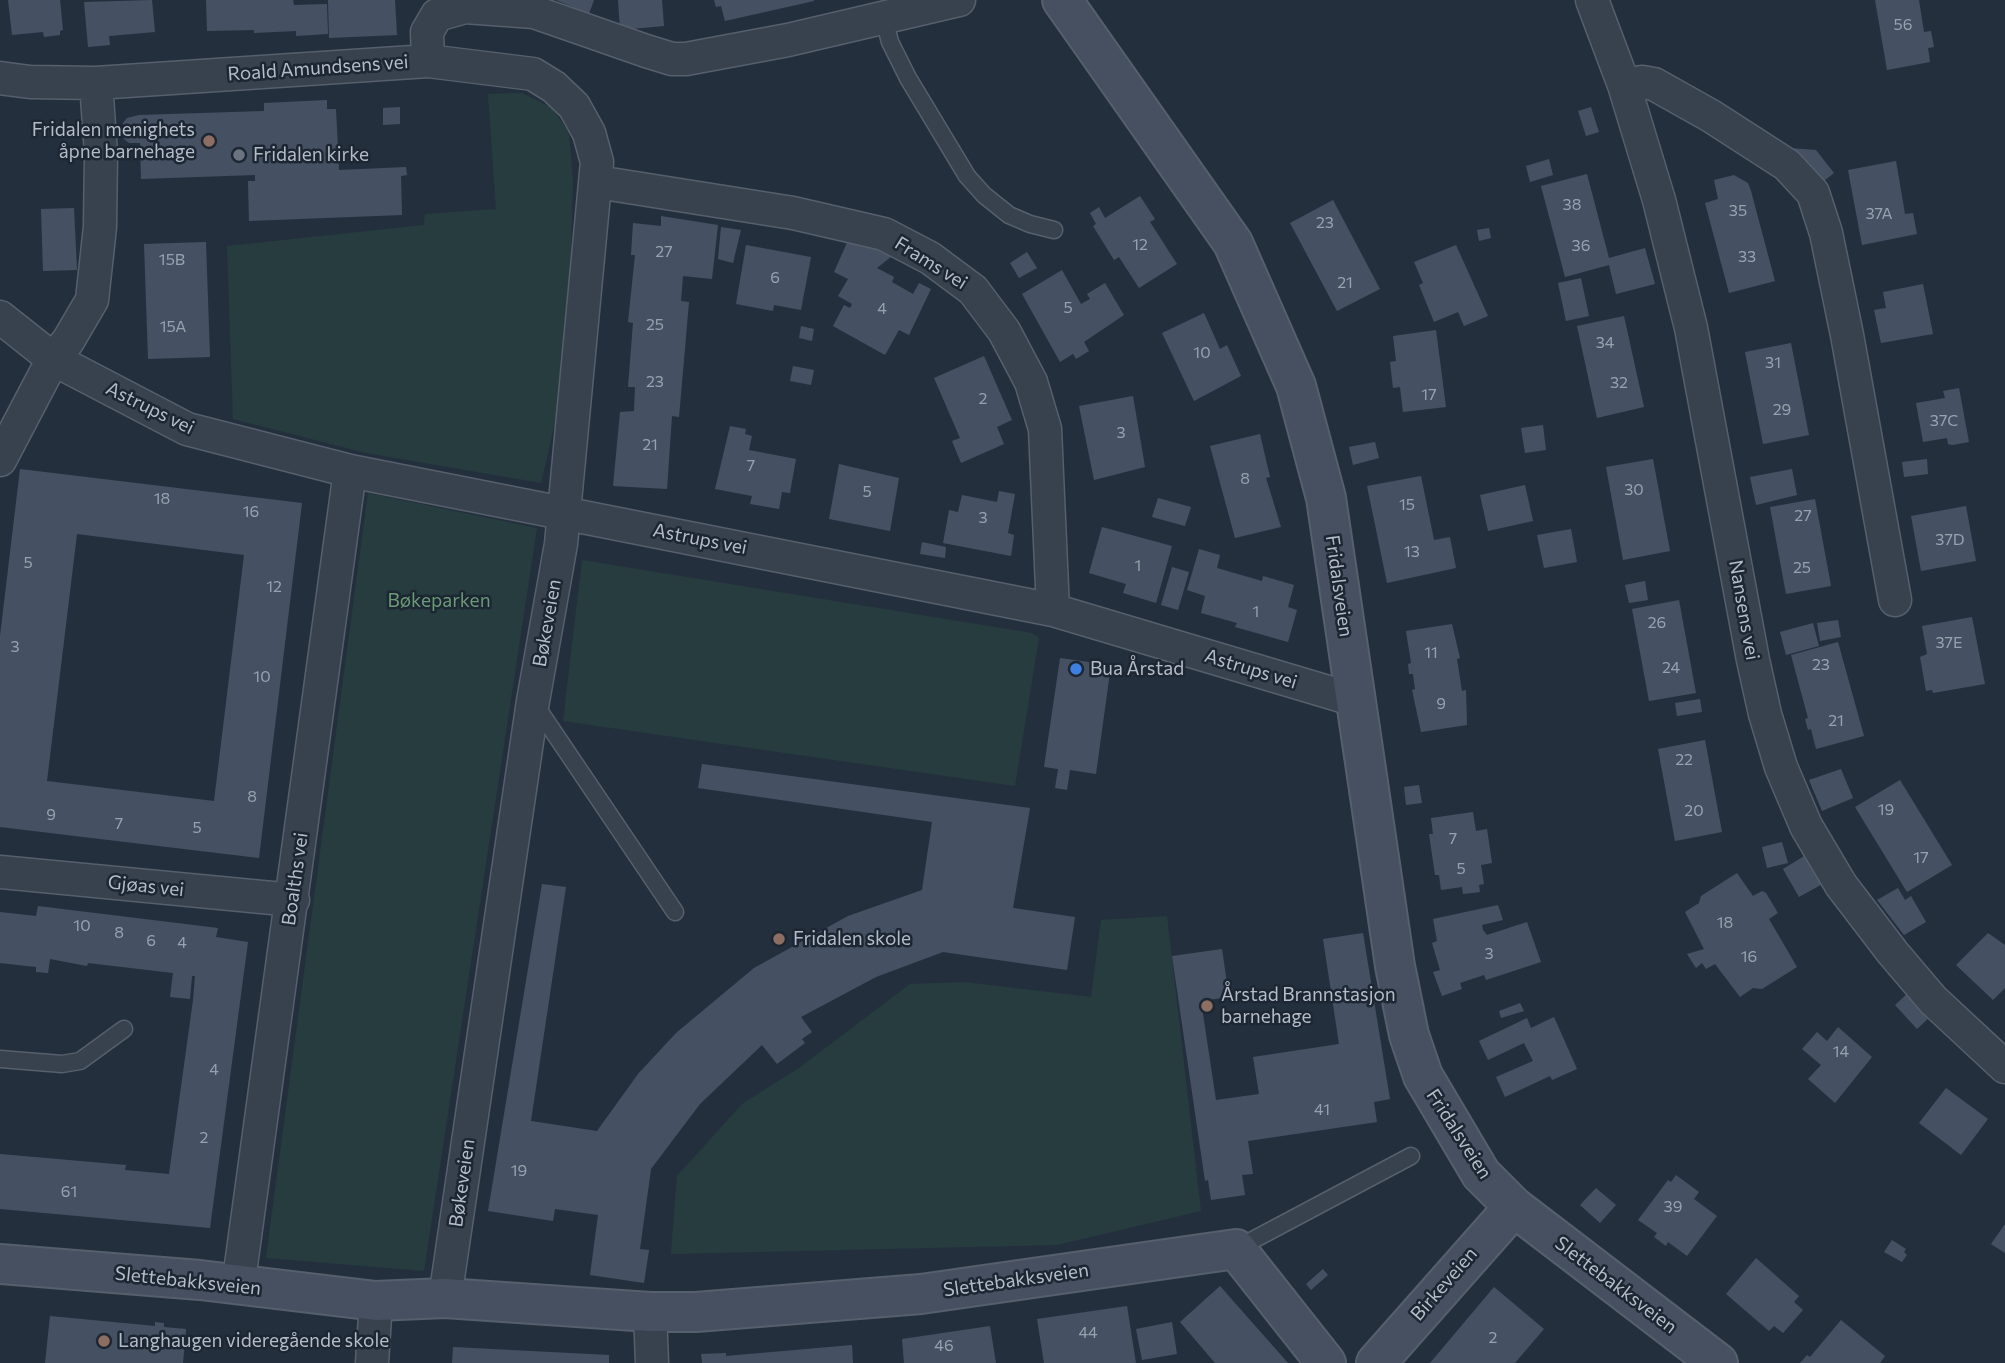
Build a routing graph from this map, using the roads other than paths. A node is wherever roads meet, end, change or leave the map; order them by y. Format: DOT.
graph roads {
  1 [pos="959,0"];
  2 [pos="1062,0"];
  3 [pos="1592,0"];
  4 [pos="884,19"];
  5 [pos="428,61"];
  6 [pos="0,78"];
  7 [pos="96,83"];
  8 [pos="1624,85"];
  9 [pos="597,182"];
  10 [pos="1054,230"];
  11 [pos="0,317"];
  12 [pos="53,359"];
  13 [pos="0,460"];
  14 [pos="350,471"];
  15 [pos="565,513"];
  16 [pos="1895,600"];
  17 [pos="1053,610"];
  18 [pos="1355,700"];
  19 [pos="533,701"];
  20 [pos="0,872"];
  21 [pos="293,900"];
  22 [pos="675,912"];
  23 [pos="124,1029"];
  24 [pos="0,1059"];
  25 [pos="2005,1066"];
  26 [pos="1411,1156"];
  27 [pos="1514,1207"];
  28 [pos="1236,1249"];
  29 [pos="0,1264"];
  30 [pos="238,1286"];
  31 [pos="445,1298"];
  32 [pos="376,1301"];
  33 [pos="650,1312"];
  34 [pos="372,1363"];
  35 [pos="652,1363"];
  36 [pos="1326,1363"];
  37 [pos="1376,1363"];
  38 [pos="1718,1363"];
  1 -- 4 [label="street, Roald Amundsens vei"];
  2 -- 18 [label="street, Fridalsveien"];
  3 -- 8 [label="street, Nansens vei"];
  4 -- 5 [label="street, Roald Amundsens vei"];
  4 -- 10 [label="lane"];
  5 -- 7 [label="street, Roald Amundsens vei"];
  5 -- 9 [label="street, Bøkeveien"];
  6 -- 7 [label="street, Roald Amundsens vei"];
  7 -- 12 [label="street"];
  8 -- 16 [label="street"];
  8 -- 25 [label="street, Nansens vei"];
  9 -- 15 [label="street, Bøkeveien"];
  9 -- 17 [label="street, Frams vei"];
  11 -- 12 [label="street, Astrups vei"];
  12 -- 13 [label="street"];
  12 -- 14 [label="street, Astrups vei"];
  14 -- 15 [label="street, Astrups vei"];
  14 -- 21 [label="street, Boalths vei"];
  15 -- 17 [label="street, Astrups vei"];
  15 -- 19 [label="street, Bøkeveien"];
  17 -- 18 [label="street, Astrups vei"];
  18 -- 27 [label="street, Fridalsveien"];
  19 -- 22 [label="lane"];
  19 -- 31 [label="street, Bøkeveien"];
  20 -- 21 [label="street, Gjøas vei"];
  21 -- 30 [label="street, Boalths vei"];
  23 -- 24 [label="lane"];
  26 -- 28 [label="lane"];
  27 -- 37 [label="street, Birkeveien"];
  27 -- 38 [label="street, Slettebakksveien"];
  28 -- 33 [label="street, Slettebakksveien"];
  28 -- 36 [label="street"];
  29 -- 30 [label="street, Slettebakksveien"];
  30 -- 32 [label="street, Slettebakksveien"];
  31 -- 32 [label="street, Slettebakksveien"];
  31 -- 33 [label="street, Slettebakksveien"];
  32 -- 34 [label="street"];
  33 -- 35 [label="street"];
}
